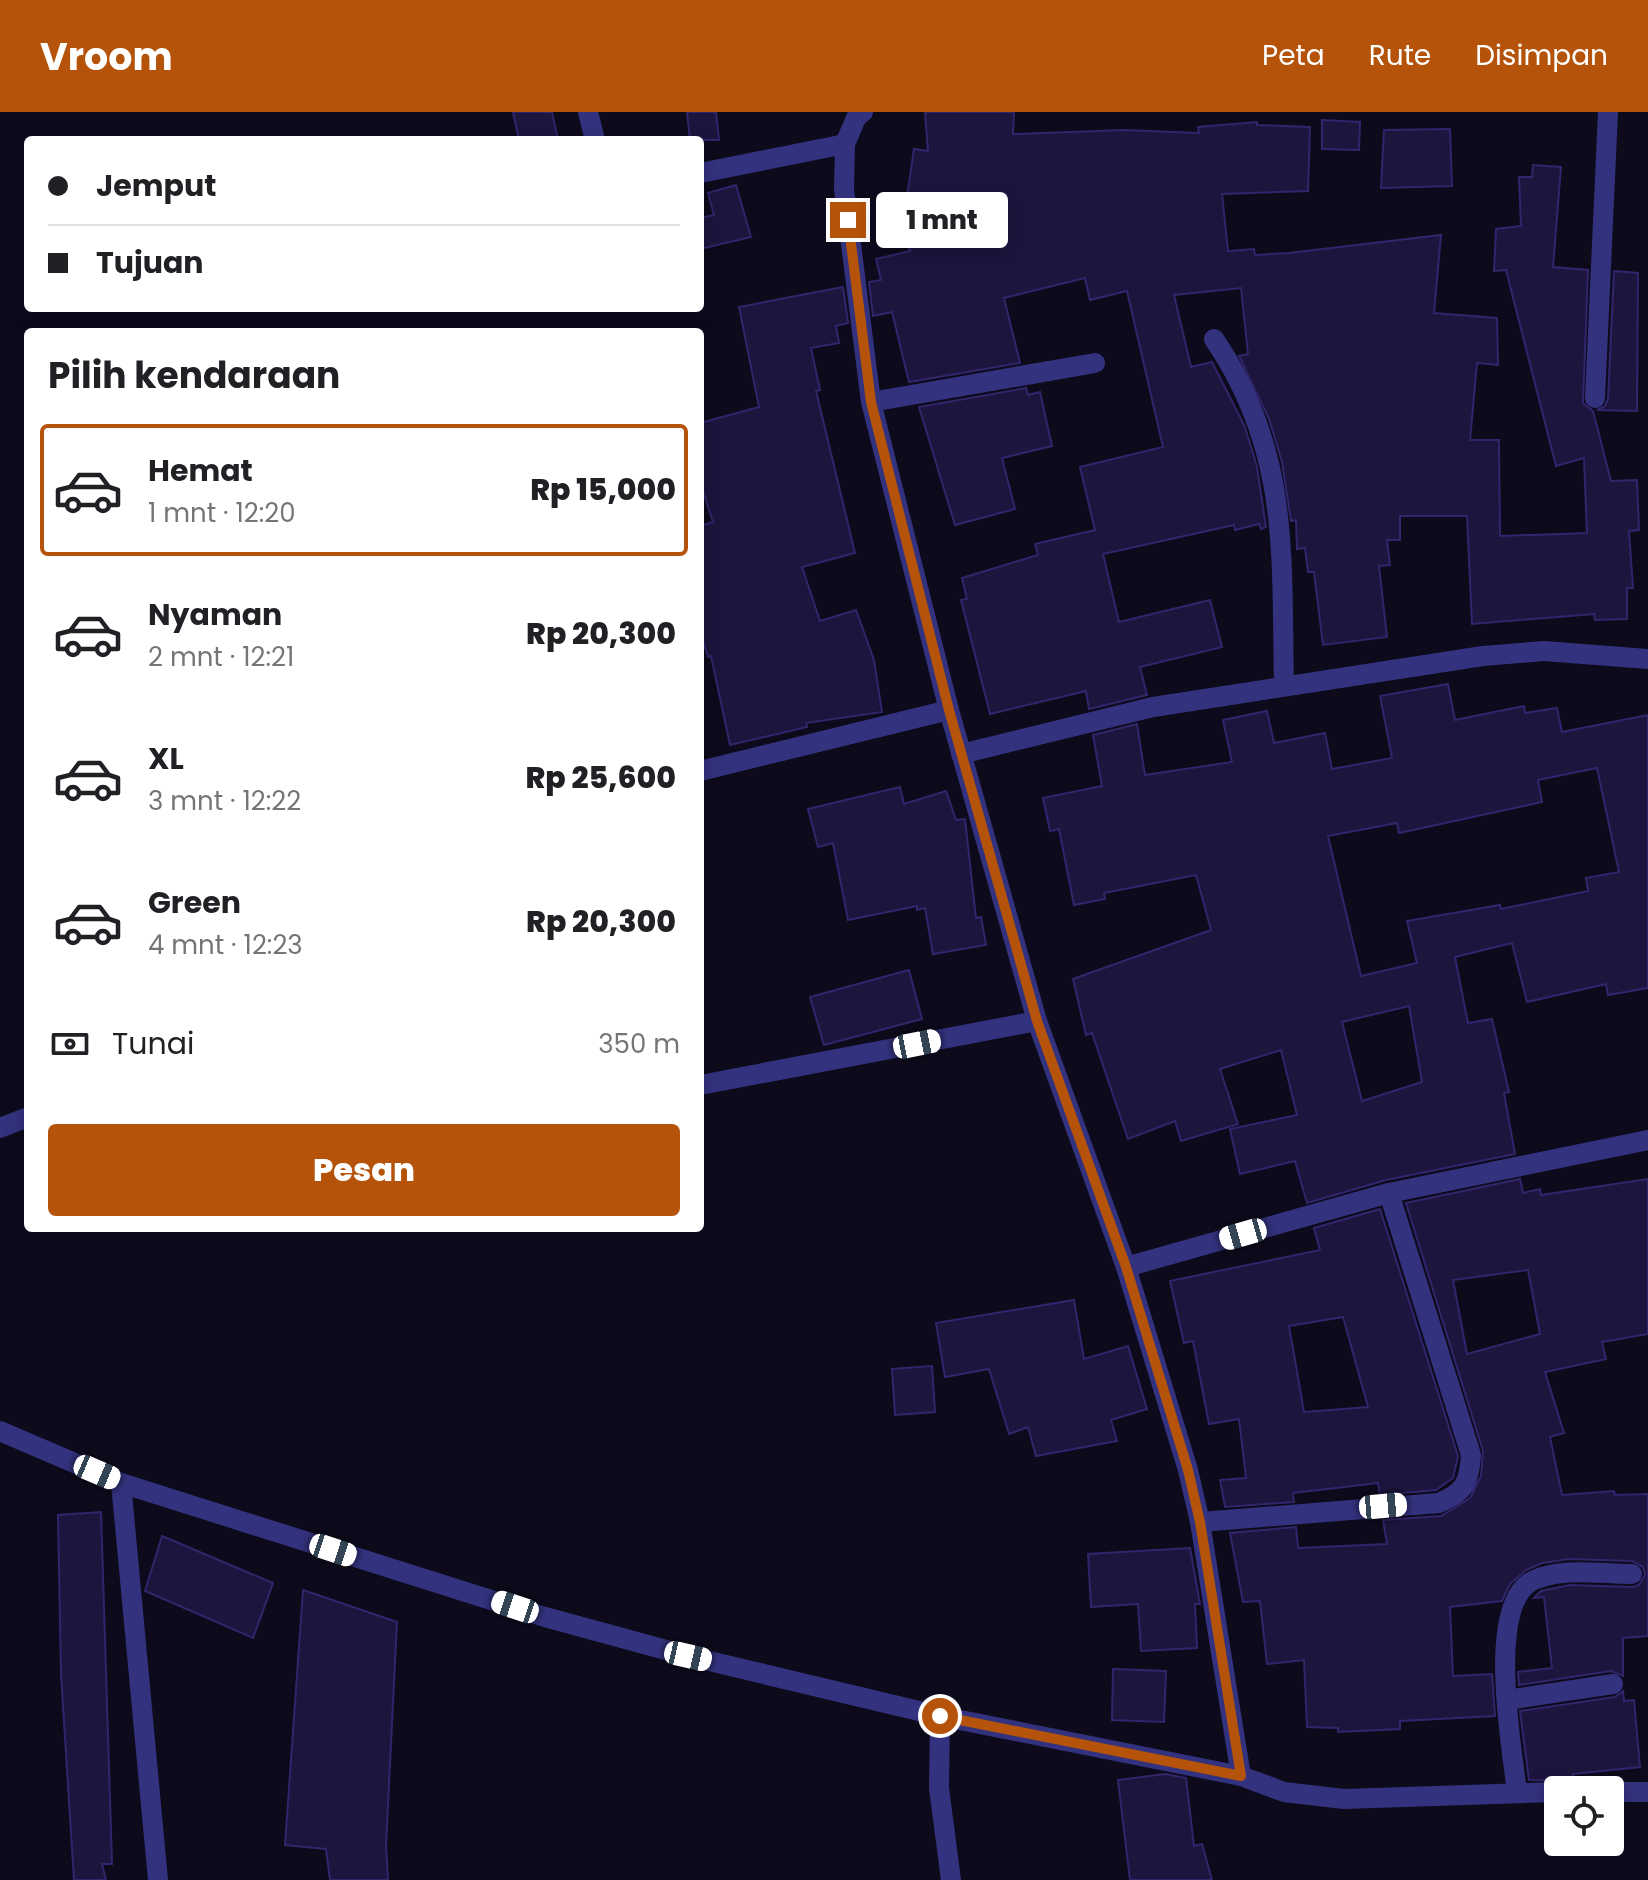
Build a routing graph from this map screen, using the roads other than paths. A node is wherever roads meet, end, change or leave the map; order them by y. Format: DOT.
graph roads {
  1 [pos="588,112"];
  2 [pos="863,112"];
  3 [pos="1608,112"];
  4 [pos="594,136"];
  5 [pos="845,144"];
  6 [pos="704,172"];
  7 [pos="1214,339"];
  8 [pos="1095,363"];
  9 [pos="1595,398"];
  10 [pos="871,402"];
  11 [pos="1648,659"];
  12 [pos="1284,686"];
  13 [pos="949,710"];
  14 [pos="961,754"];
  15 [pos="704,770"];
  16 [pos="1037,1021"];
  17 [pos="704,1084"];
  18 [pos="24,1119"];
  19 [pos="0,1128"];
  20 [pos="1648,1140"];
  21 [pos="1389,1193"];
  22 [pos="1126,1267"];
  23 [pos="0,1431"];
  24 [pos="121,1483"];
  25 [pos="1200,1522"];
  26 [pos="1632,1574"];
  27 [pos="1613,1684"];
  28 [pos="1507,1700"];
  29 [pos="940,1716"];
  30 [pos="1241,1776"];
  31 [pos="1517,1792"];
  32 [pos="1544,1792"];
  33 [pos="1624,1792"];
  34 [pos="1648,1792"];
  35 [pos="158,1880"];
  36 [pos="951,1880"];
  1 -- 4 [label="street"];
  2 -- 5 [label="street"];
  3 -- 9 [label="street"];
  5 -- 6 [label="street"];
  5 -- 10 [label="street"];
  7 -- 12 [label="street"];
  8 -- 10 [label="street"];
  10 -- 13 [label="street"];
  11 -- 12 [label="street"];
  12 -- 14 [label="street"];
  13 -- 14 [label="street"];
  13 -- 15 [label="street"];
  14 -- 16 [label="street"];
  16 -- 17 [label="street"];
  16 -- 22 [label="street"];
  18 -- 19 [label="street"];
  20 -- 21 [label="street"];
  21 -- 22 [label="street"];
  21 -- 25 [label="street"];
  22 -- 25 [label="street"];
  23 -- 24 [label="street"];
  24 -- 29 [label="street"];
  24 -- 35 [label="street"];
  25 -- 30 [label="street"];
  26 -- 28 [label="street"];
  27 -- 28 [label="street"];
  28 -- 31 [label="street"];
  29 -- 30 [label="street"];
  29 -- 36 [label="street"];
  30 -- 31 [label="street"];
  31 -- 32 [label="street"];
  33 -- 34 [label="street"];
}
